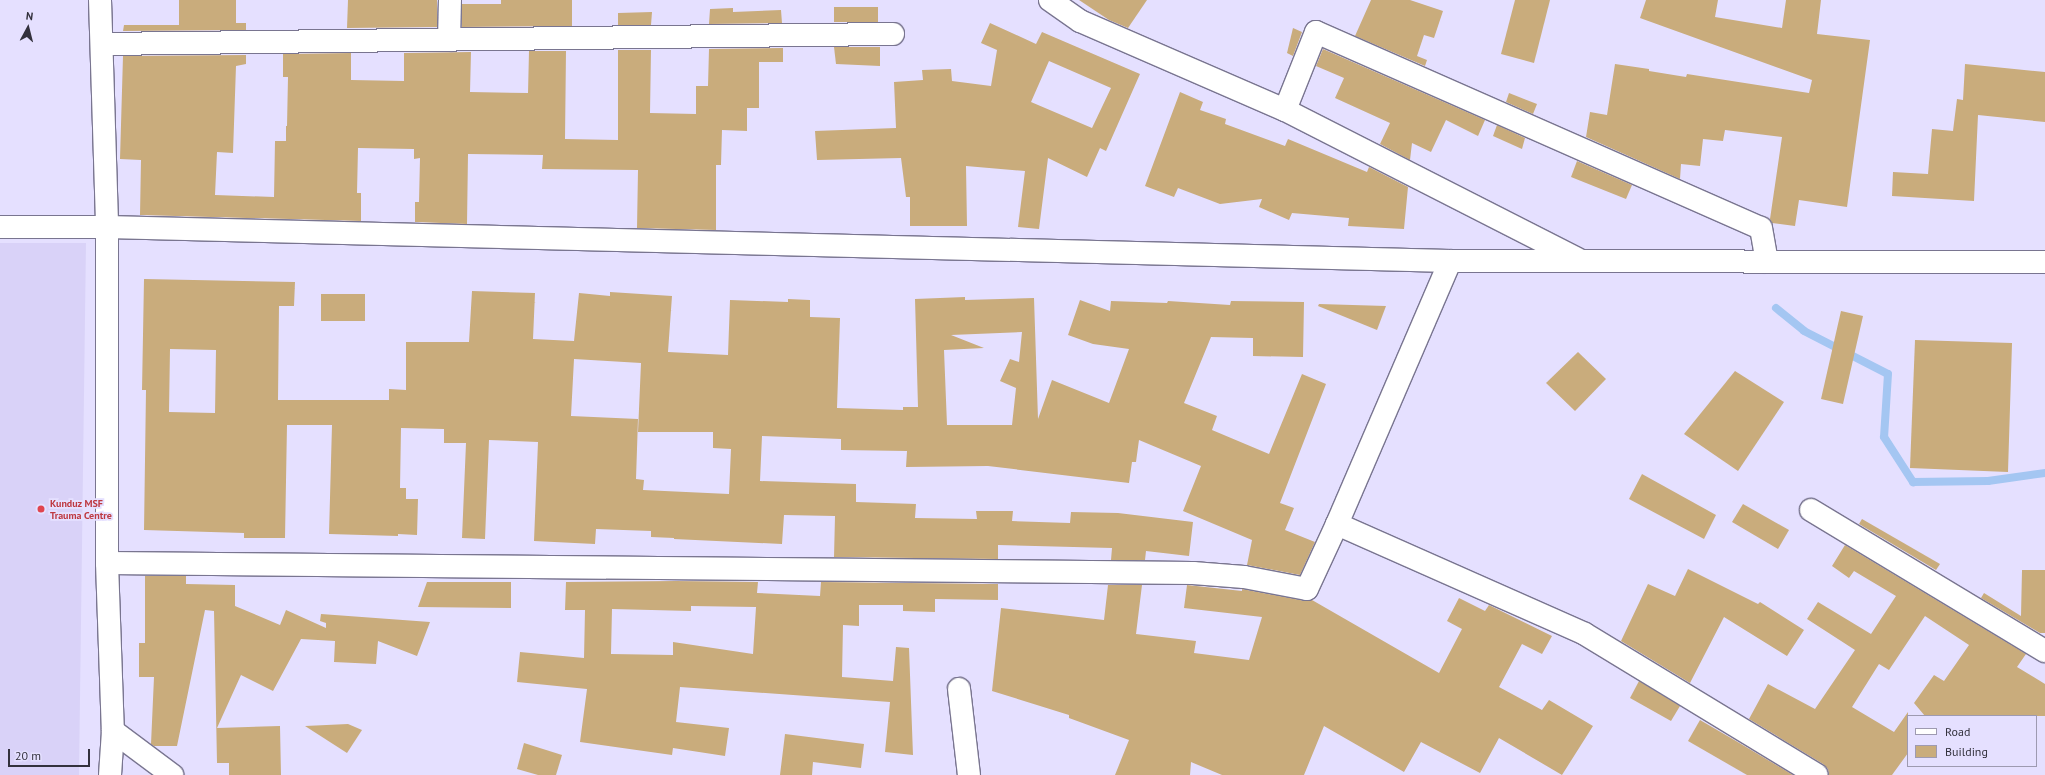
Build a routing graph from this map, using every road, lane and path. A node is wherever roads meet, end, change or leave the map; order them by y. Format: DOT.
graph roads {
  1 [pos="100,0"];
  2 [pos="450,0"];
  3 [pos="1050,0"];
  4 [pos="893,34"];
  5 [pos="449,40"];
  6 [pos="103,44"];
  7 [pos="1285,110"];
  8 [pos="0,227"];
  9 [pos="107,228"];
  10 [pos="1450,261"];
  11 [pos="1581,261"];
  12 [pos="1767,261"];
  13 [pos="2045,262"];
  14 [pos="1811,510"];
  15 [pos="1337,524"];
  16 [pos="107,563"];
  17 [pos="2045,651"];
  18 [pos="959,689"];
  19 [pos="113,731"];
  20 [pos="110,775"];
  21 [pos="172,775"];
  22 [pos="969,775"];
  23 [pos="1817,775"];
  1 -- 6 [label="street"];
  2 -- 5 [label="street"];
  3 -- 7 [label="street"];
  4 -- 5 [label="street"];
  5 -- 6 [label="street"];
  6 -- 9 [label="street"];
  7 -- 11 [label="street"];
  7 -- 12 [label="street"];
  8 -- 9 [label="street"];
  9 -- 10 [label="street"];
  9 -- 16 [label="street"];
  10 -- 11 [label="street"];
  10 -- 15 [label="street"];
  11 -- 12 [label="street"];
  12 -- 13 [label="street"];
  14 -- 17 [label="street"];
  15 -- 16 [label="street"];
  15 -- 23 [label="street"];
  16 -- 19 [label="street"];
  18 -- 22 [label="street"];
  19 -- 20 [label="street"];
  19 -- 21 [label="street"];
}
